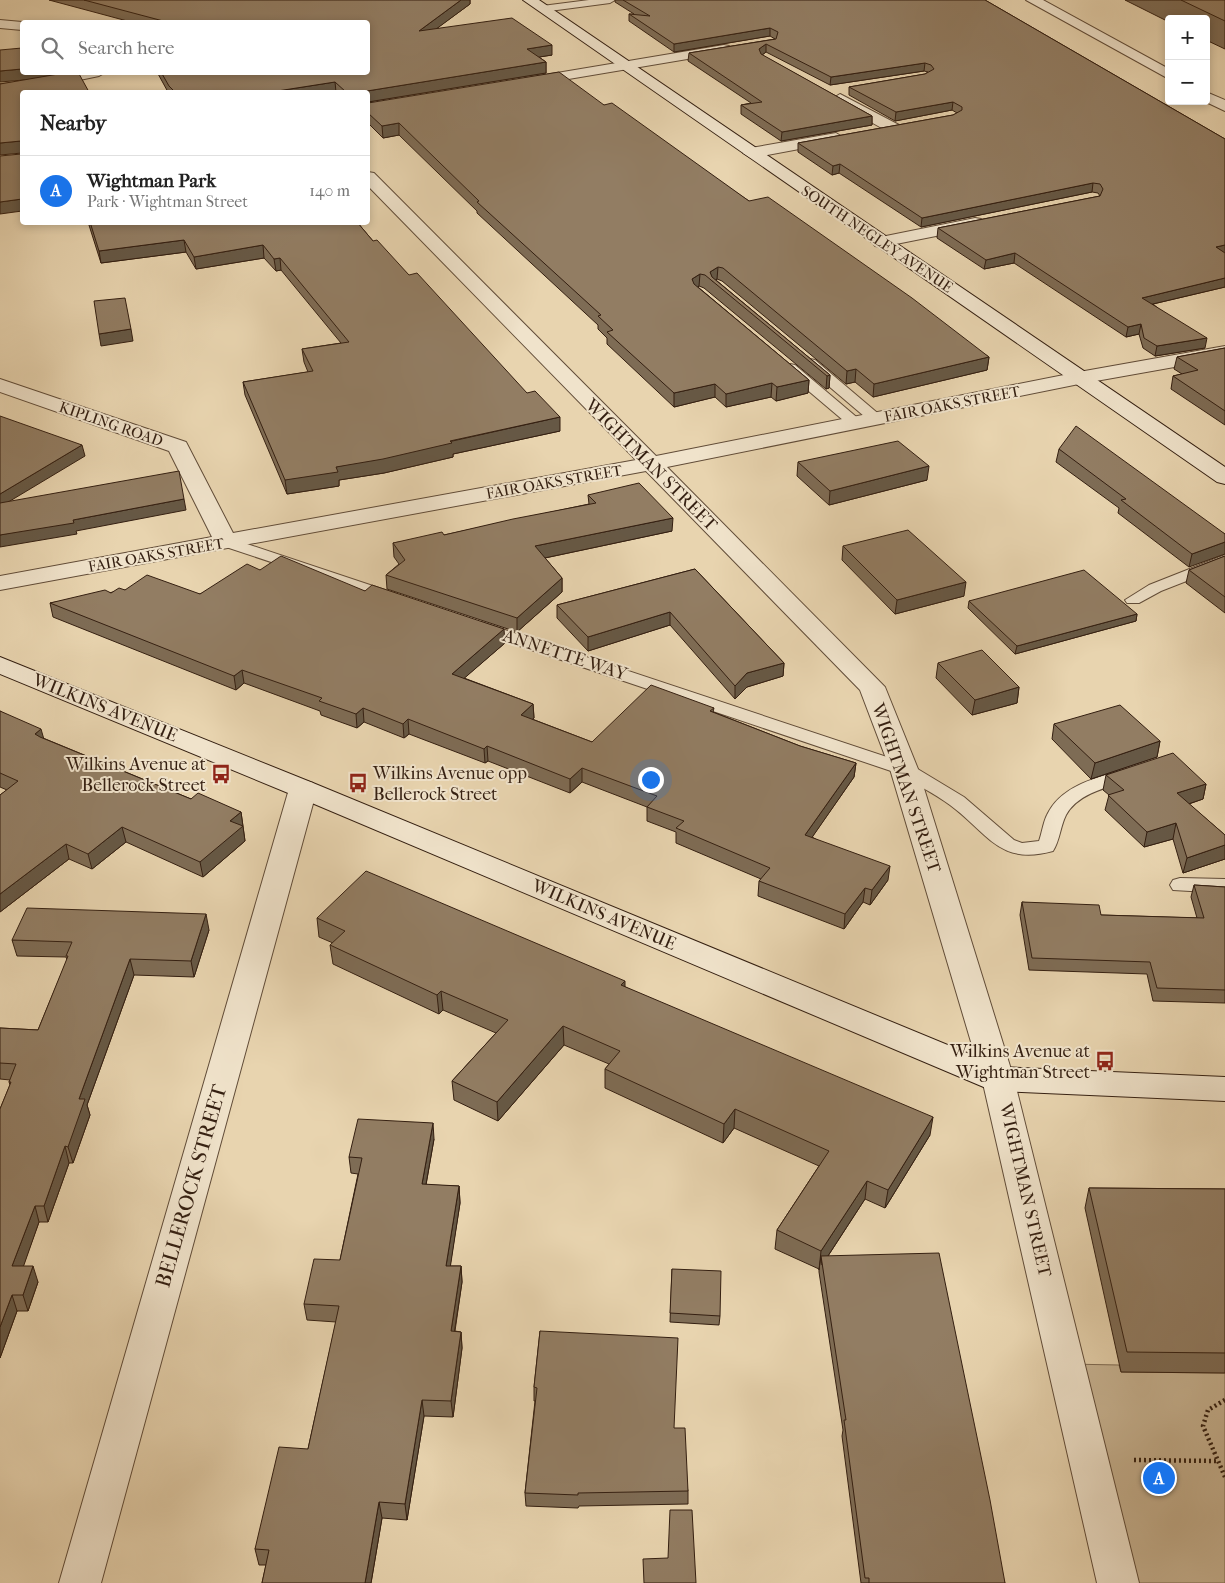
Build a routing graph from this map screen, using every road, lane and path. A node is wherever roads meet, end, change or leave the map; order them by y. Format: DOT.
graph roads {
  1 [pos="530,0"];
  2 [pos="610,0"];
  3 [pos="1033,0"];
  4 [pos="542,9"];
  5 [pos="0,24"];
  6 [pos="20,26"];
  7 [pos="737,47"];
  8 [pos="623,65"];
  9 [pos="1165,73"];
  10 [pos="82,75"];
  11 [pos="510,85"];
  12 [pos="857,88"];
  13 [pos="0,89"];
  14 [pos="1210,98"];
  15 [pos="1225,106"];
  16 [pos="913,125"];
  17 [pos="894,128"];
  18 [pos="751,153"];
  19 [pos="370,179"];
  20 [pos="996,218"];
  21 [pos="881,242"];
  22 [pos="1225,352"];
  23 [pos="800,355"];
  24 [pos="781,360"];
  25 [pos="1080,378"];
  26 [pos="0,385"];
  27 [pos="866,421"];
  28 [pos="650,464"];
  29 [pos="1225,477"];
  30 [pos="226,542"];
  31 [pos="1225,560"];
  32 [pos="0,583"];
  33 [pos="1133,600"];
  34 [pos="408,603"];
  35 [pos="464,622"];
  36 [pos="0,666"];
  37 [pos="904,768"];
  38 [pos="1144,770"];
  39 [pos="303,789"];
  40 [pos="1180,885"];
  41 [pos="1225,886"];
  42 [pos="998,1079"];
  43 [pos="1225,1089"];
  44 [pos="1225,1400"];
  45 [pos="1134,1460"];
  46 [pos="1217,1461"];
  47 [pos="1225,1477"];
  48 [pos="80,1583"];
  49 [pos="1118,1583"];
  1 -- 4 [label="street, SOUTH NEGLEY AVENUE"];
  2 -- 4 [label="lane"];
  3 -- 9 [label="street"];
  4 -- 8 [label="street, SOUTH NEGLEY AVENUE"];
  5 -- 6 [label="street"];
  7 -- 8 [label="street"];
  8 -- 11 [label="street"];
  8 -- 18 [label="street, SOUTH NEGLEY AVENUE"];
  10 -- 13 [label="street"];
  12 -- 17 [label="street"];
  14 -- 15 [label="street"];
  16 -- 17 [label="street"];
  17 -- 18 [label="street"];
  18 -- 21 [label="street, SOUTH NEGLEY AVENUE"];
  19 -- 28 [label="street, WIGHTMAN STREET"];
  20 -- 21 [label="street"];
  21 -- 25 [label="street, SOUTH NEGLEY AVENUE"];
  22 -- 25 [label="street, FAIR OAKS STREET"];
  23 -- 27 [label="lane"];
  24 -- 27 [label="lane"];
  25 -- 27 [label="street, FAIR OAKS STREET"];
  25 -- 29 [label="street, SOUTH NEGLEY AVENUE"];
  26 -- 30 [label="street, KIPLING ROAD"];
  27 -- 28 [label="street, FAIR OAKS STREET"];
  28 -- 30 [label="street, FAIR OAKS STREET"];
  28 -- 37 [label="street, WIGHTMAN STREET"];
  30 -- 32 [label="street, FAIR OAKS STREET"];
  30 -- 34 [label="lane"];
  31 -- 33 [label="lane"];
  35 -- 37 [label="lane, ANNETTE WAY"];
  36 -- 39 [label="street, WILKINS AVENUE"];
  37 -- 38 [label="lane, ANNETTE WAY"];
  37 -- 42 [label="street, WIGHTMAN STREET"];
  39 -- 42 [label="street, WILKINS AVENUE"];
  39 -- 48 [label="street, BELLEROCK STREET"];
  40 -- 41 [label="lane"];
  42 -- 43 [label="street, WILKINS AVENUE"];
  42 -- 49 [label="street, WIGHTMAN STREET"];
  44 -- 46 [label="path"];
  45 -- 46 [label="path"];
  46 -- 47 [label="path"];
}
